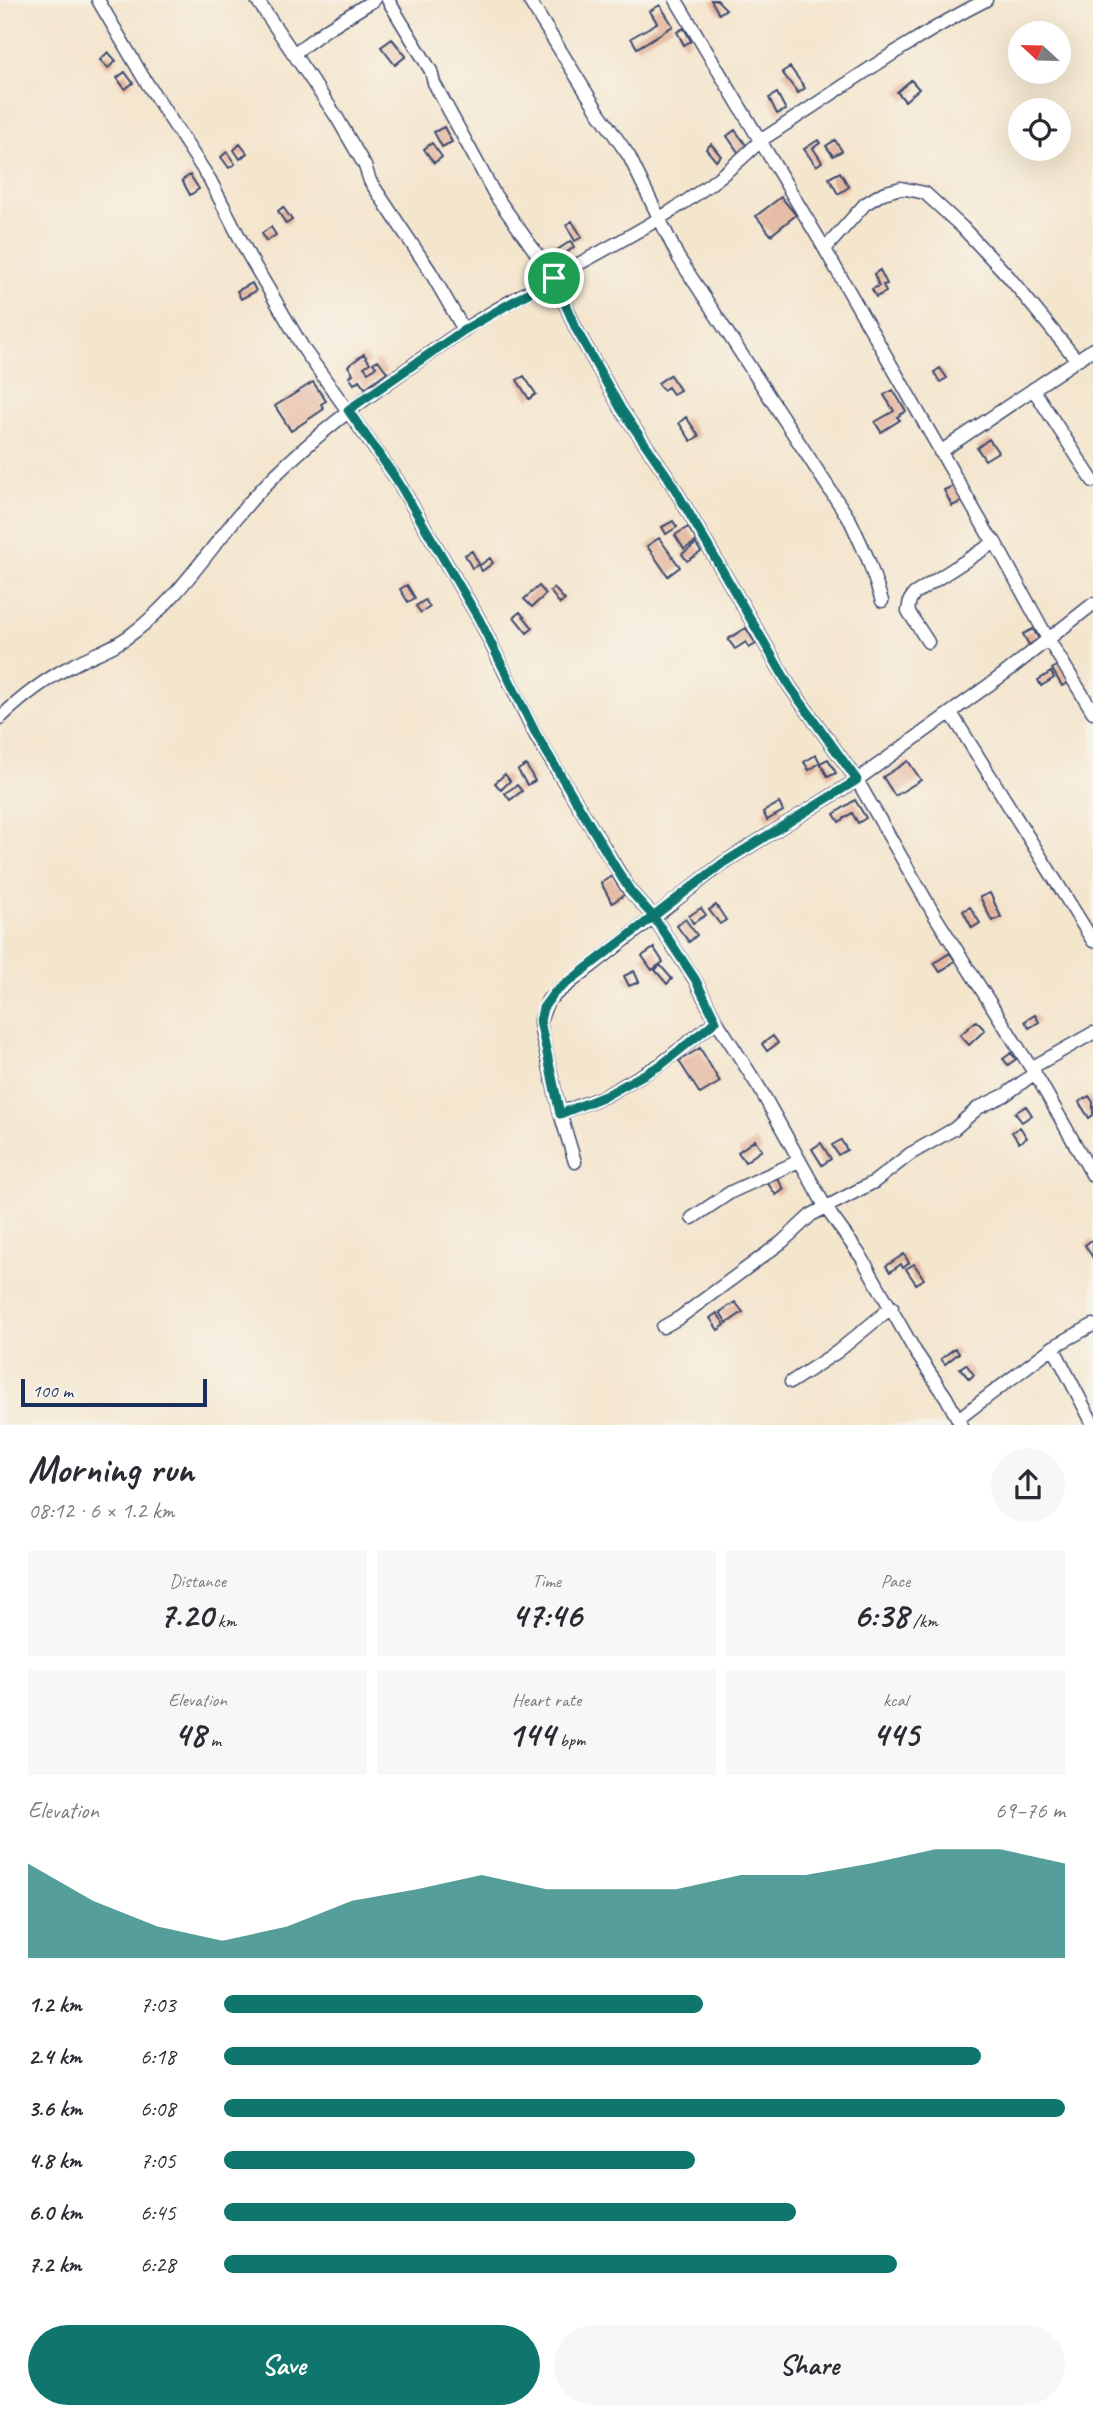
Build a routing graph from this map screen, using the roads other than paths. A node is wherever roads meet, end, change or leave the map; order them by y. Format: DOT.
graph roads {
  1 [pos="98,0"];
  2 [pos="257,0"];
  3 [pos="374,0"];
  4 [pos="387,0"];
  5 [pos="529,0"];
  6 [pos="676,0"];
  7 [pos="986,0"];
  8 [pos="293,54"];
  9 [pos="760,141"];
  10 [pos="658,218"];
  11 [pos="825,249"];
  12 [pos="554,278"];
  13 [pos="464,330"];
  14 [pos="1093,349"];
  15 [pos="1076,359"];
  16 [pos="1033,389"];
  17 [pos="348,410"];
  18 [pos="940,452"];
  19 [pos="1093,481"];
  20 [pos="995,542"];
  21 [pos="882,601"];
  22 [pos="1093,604"];
  23 [pos="1048,639"];
  24 [pos="928,642"];
  25 [pos="1093,712"];
  26 [pos="951,713"];
  27 [pos="0,718"];
  28 [pos="857,780"];
  29 [pos="653,916"];
  30 [pos="1093,941"];
  31 [pos="716,1021"];
  32 [pos="1093,1033"];
  33 [pos="1033,1071"];
  34 [pos="560,1114"];
  35 [pos="799,1161"];
  36 [pos="575,1162"];
  37 [pos="1093,1177"];
  38 [pos="826,1208"];
  39 [pos="692,1218"];
  40 [pos="892,1307"];
  41 [pos="1093,1325"];
  42 [pos="663,1327"];
  43 [pos="1053,1347"];
  44 [pos="791,1382"];
  45 [pos="960,1422"];
  46 [pos="1093,1423"];
  1 -- 17 [label="street"];
  2 -- 8 [label="street"];
  3 -- 8 [label="street"];
  4 -- 12 [label="street"];
  5 -- 10 [label="street"];
  6 -- 9 [label="street"];
  7 -- 9 [label="street"];
  8 -- 13 [label="street"];
  9 -- 10 [label="street"];
  9 -- 11 [label="street"];
  10 -- 12 [label="street"];
  10 -- 21 [label="street"];
  11 -- 15 [label="street"];
  11 -- 18 [label="street"];
  12 -- 13 [label="street"];
  12 -- 28 [label="street"];
  13 -- 17 [label="street"];
  14 -- 15 [label="street"];
  15 -- 16 [label="street"];
  16 -- 18 [label="street"];
  16 -- 19 [label="street"];
  17 -- 27 [label="street"];
  17 -- 29 [label="street"];
  18 -- 20 [label="street"];
  20 -- 23 [label="street"];
  20 -- 24 [label="street"];
  22 -- 23 [label="street"];
  23 -- 25 [label="street"];
  23 -- 26 [label="street"];
  26 -- 28 [label="street"];
  26 -- 30 [label="street"];
  28 -- 29 [label="street"];
  28 -- 33 [label="street"];
  29 -- 31 [label="street"];
  29 -- 34 [label="street"];
  31 -- 34 [label="street"];
  31 -- 35 [label="street"];
  32 -- 33 [label="street"];
  33 -- 37 [label="street"];
  33 -- 38 [label="street"];
  34 -- 36 [label="street"];
  35 -- 38 [label="street"];
  35 -- 39 [label="street"];
  38 -- 40 [label="street"];
  38 -- 42 [label="street"];
  40 -- 44 [label="street"];
  40 -- 45 [label="street"];
  41 -- 43 [label="street"];
  43 -- 45 [label="street"];
  43 -- 46 [label="street"];
}
